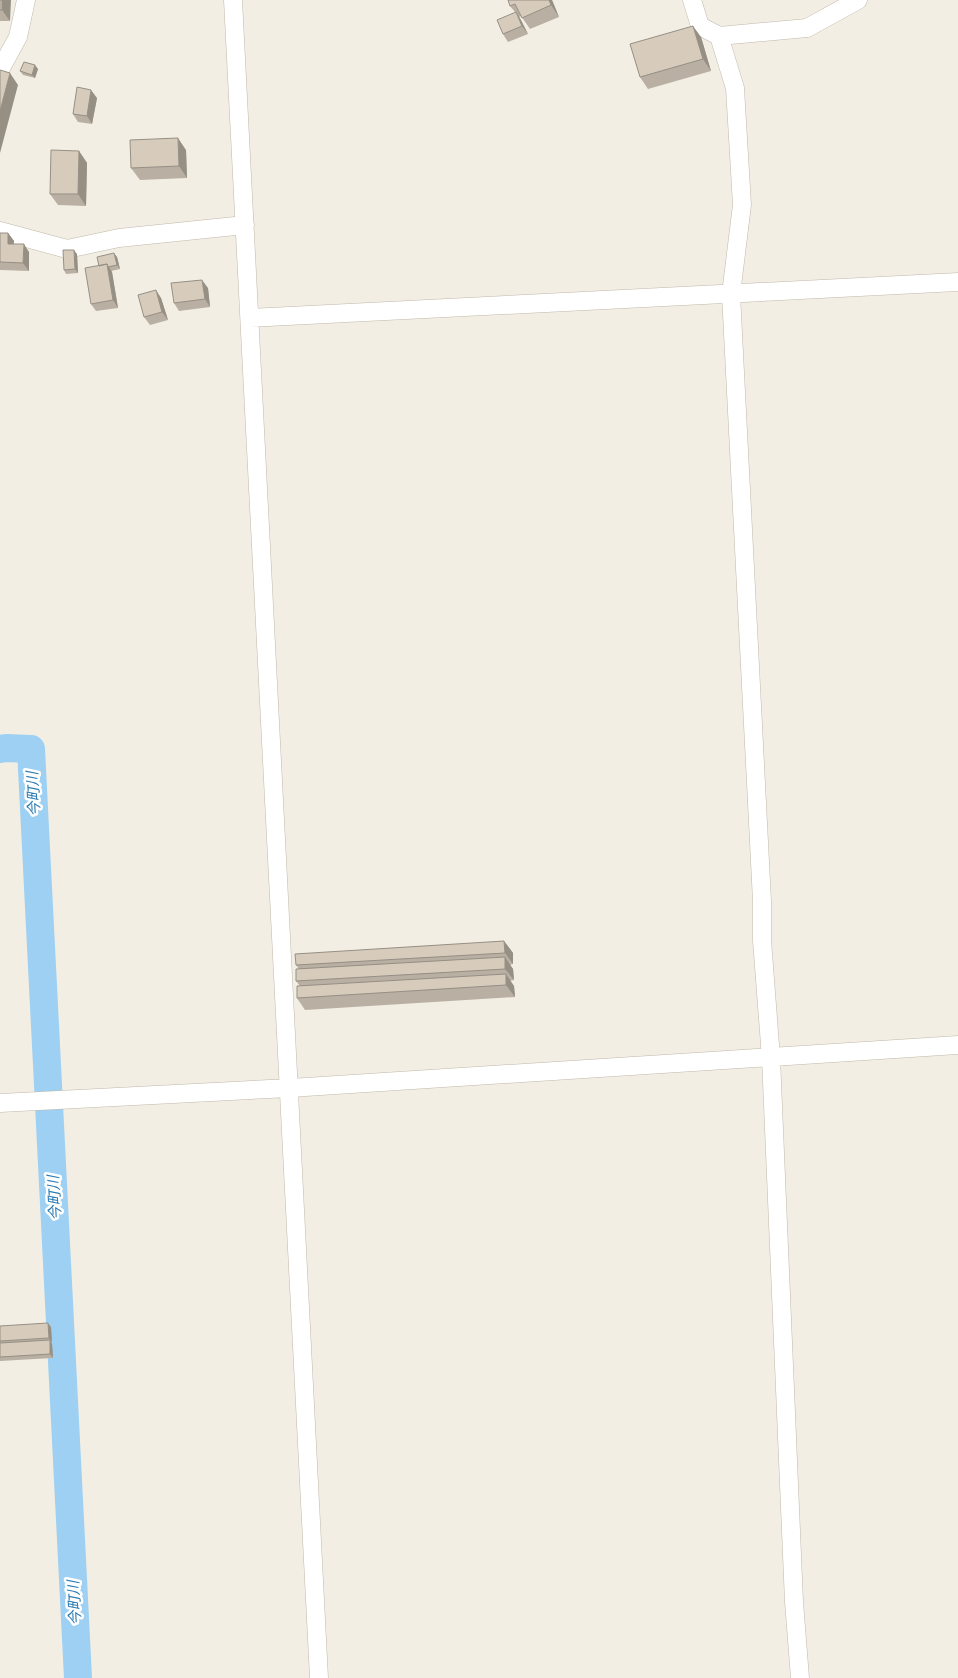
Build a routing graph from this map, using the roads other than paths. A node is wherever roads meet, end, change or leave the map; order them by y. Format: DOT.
graph roads {
  1 [pos="26,0"];
  2 [pos="233,0"];
  3 [pos="692,0"];
  4 [pos="858,0"];
  5 [pos="719,36"];
  6 [pos="0,70"];
  7 [pos="245,225"];
  8 [pos="0,231"];
  9 [pos="958,282"];
  10 [pos="731,294"];
  11 [pos="250,318"];
  12 [pos="958,1046"];
  13 [pos="771,1058"];
  14 [pos="290,1088"];
  15 [pos="0,1104"];
  16 [pos="319,1678"];
  17 [pos="800,1678"];
  1 -- 6 [label="street"];
  2 -- 7 [label="street"];
  3 -- 5 [label="street"];
  4 -- 5 [label="street"];
  5 -- 10 [label="street"];
  7 -- 8 [label="street"];
  7 -- 11 [label="street"];
  9 -- 10 [label="street"];
  10 -- 11 [label="street"];
  10 -- 13 [label="street"];
  11 -- 14 [label="street"];
  12 -- 13 [label="street"];
  13 -- 14 [label="street"];
  13 -- 17 [label="street"];
  14 -- 15 [label="street"];
  14 -- 16 [label="street"];
}
